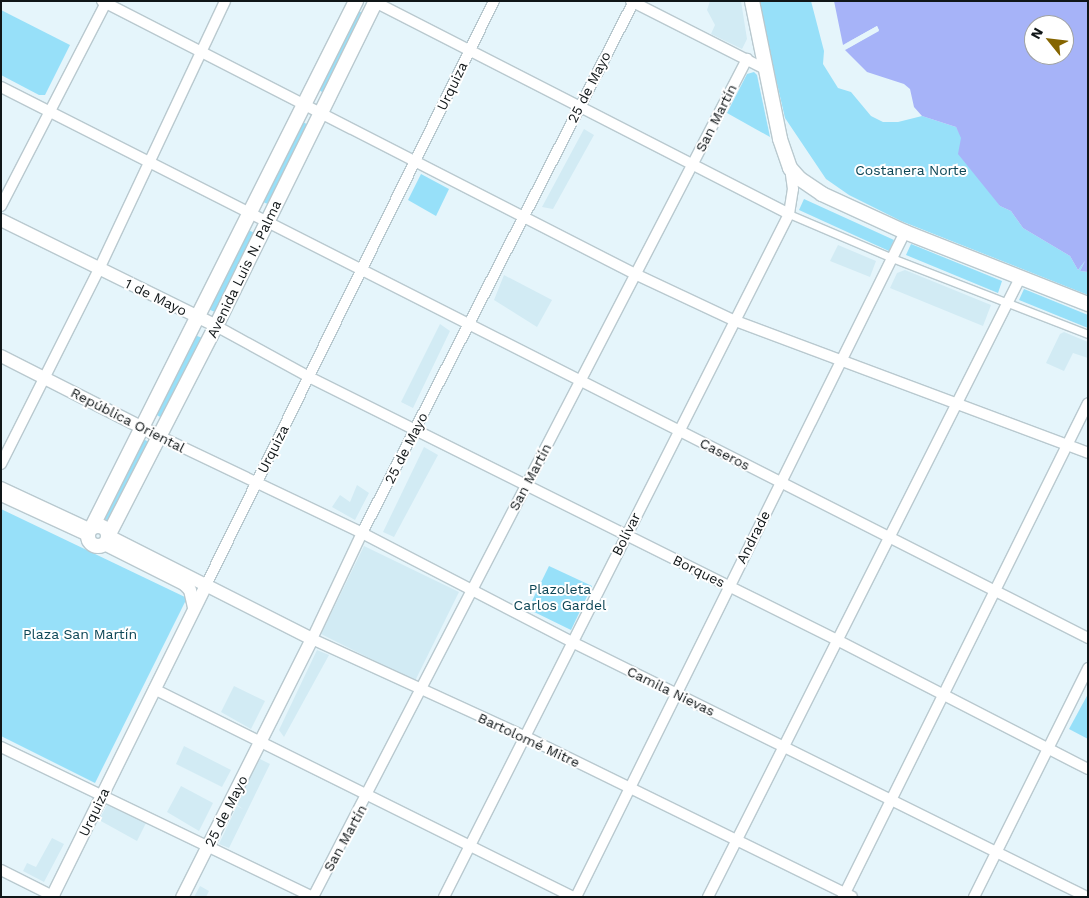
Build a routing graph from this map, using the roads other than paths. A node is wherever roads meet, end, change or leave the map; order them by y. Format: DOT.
graph roads {
  1 [pos="225,1"];
  2 [pos="356,1"];
  3 [pos="494,1"];
  4 [pos="752,1"];
  5 [pos="105,2"];
  6 [pos="375,2"];
  7 [pos="632,2"];
  8 [pos="469,51"];
  9 [pos="201,52"];
  10 [pos="747,59"];
  11 [pos="765,69"];
  12 [pos="1,87"];
  13 [pos="305,104"];
  14 [pos="579,107"];
  15 [pos="50,112"];
  16 [pos="322,113"];
  17 [pos="416,161"];
  18 [pos="149,162"];
  19 [pos="692,165"];
  20 [pos="790,168"];
  21 [pos="1,206"];
  22 [pos="250,213"];
  23 [pos="789,214"];
  24 [pos="525,217"];
  25 [pos="1,220"];
  26 [pos="267,222"];
  27 [pos="905,232"];
  28 [pos="892,258"];
  29 [pos="99,269"];
  30 [pos="362,269"];
  31 [pos="635,274"];
  32 [pos="1020,278"];
  33 [pos="1007,303"];
  34 [pos="1088,304"];
  35 [pos="198,317"];
  36 [pos="733,320"];
  37 [pos="471,324"];
  38 [pos="216,326"];
  39 [pos="1088,334"];
  40 [pos="1,356"];
  41 [pos="842,359"];
  42 [pos="309,377"];
  43 [pos="45,378"];
  44 [pos="582,381"];
  45 [pos="1088,402"];
  46 [pos="957,404"];
  47 [pos="142,427"];
  48 [pos="415,429"];
  49 [pos="678,430"];
  50 [pos="159,436"];
  51 [pos="1066,446"];
  52 [pos="1088,453"];
  53 [pos="1,464"];
  54 [pos="256,482"];
  55 [pos="781,482"];
  56 [pos="525,484"];
  57 [pos="1,487"];
  58 [pos="1,496"];
  59 [pos="90,531"];
  60 [pos="362,533"];
  61 [pos="626,536"];
  62 [pos="887,537"];
  63 [pos="107,538"];
  64 [pos="729,585"];
  65 [pos="205,587"];
  66 [pos="473,590"];
  67 [pos="994,591"];
  68 [pos="194,608"];
  69 [pos="1088,638"];
  70 [pos="312,639"];
  71 [pos="837,640"];
  72 [pos="572,642"];
  73 [pos="1088,668"];
  74 [pos="154,689"];
  75 [pos="422,691"];
  76 [pos="676,694"];
  77 [pos="942,694"];
  78 [pos="524,736"];
  79 [pos="260,742"];
  80 [pos="1,747"];
  81 [pos="783,747"];
  82 [pos="1047,748"];
  83 [pos="1088,769"];
  84 [pos="629,789"];
  85 [pos="368,795"];
  86 [pos="102,796"];
  87 [pos="890,800"];
  88 [pos="736,842"];
  89 [pos="470,846"];
  90 [pos="207,848"];
  91 [pos="996,852"];
  92 [pos="1,870"];
  93 [pos="53,896"];
  94 [pos="846,896"];
  95 [pos="182,897"];
  96 [pos="313,897"];
  97 [pos="444,897"];
  98 [pos="574,897"];
  99 [pos="708,897"];
  100 [pos="974,897"];
  101 [pos="1087,897"];
  1 -- 9 [label="street"];
  2 -- 13 [label="main road, Avenida Luis N. Palma"];
  3 -- 8 [label="street, Urquiza"];
  4 -- 11 [label="main road"];
  5 -- 9 [label="street"];
  5 -- 15 [label="street"];
  6 -- 8 [label="street"];
  6 -- 16 [label="main road, Avenida Luis N. Palma"];
  7 -- 10 [label="street"];
  7 -- 14 [label="street, 25 de Mayo"];
  8 -- 14 [label="street"];
  8 -- 17 [label="street, Urquiza"];
  9 -- 13 [label="street"];
  9 -- 18 [label="street"];
  10 -- 11 [label="street"];
  10 -- 19 [label="street, San Martín"];
  11 -- 20 [label="main road"];
  12 -- 15 [label="street, Caseros"];
  13 -- 16 [label="street"];
  13 -- 22 [label="main road, Avenida Luis N. Palma"];
  14 -- 19 [label="street"];
  14 -- 24 [label="street, 25 de Mayo"];
  15 -- 18 [label="street, Caseros"];
  15 -- 21 [label="street"];
  16 -- 17 [label="street"];
  16 -- 26 [label="main road, Avenida Luis N. Palma"];
  17 -- 24 [label="street"];
  17 -- 30 [label="street, Urquiza"];
  18 -- 22 [label="street, Caseros"];
  18 -- 29 [label="street"];
  19 -- 23 [label="street"];
  19 -- 31 [label="street, San Martín"];
  20 -- 23 [label="street, Bolívar"];
  20 -- 27 [label="main road"];
  22 -- 26 [label="street, Caseros"];
  22 -- 35 [label="main road, Avenida Luis N. Palma"];
  23 -- 28 [label="street"];
  23 -- 36 [label="street, Bolívar"];
  24 -- 31 [label="street"];
  24 -- 37 [label="street, 25 de Mayo"];
  25 -- 29 [label="street, 1 de Mayo"];
  26 -- 30 [label="street, Caseros"];
  26 -- 38 [label="main road, Avenida Luis N. Palma"];
  27 -- 28 [label="street, Andrade"];
  27 -- 32 [label="main road"];
  28 -- 33 [label="street"];
  28 -- 41 [label="street, Andrade"];
  29 -- 35 [label="street, 1 de Mayo"];
  29 -- 43 [label="street"];
  30 -- 37 [label="street, Caseros"];
  30 -- 42 [label="street, Urquiza"];
  31 -- 36 [label="street"];
  31 -- 44 [label="street, San Martín"];
  32 -- 33 [label="street"];
  32 -- 34 [label="main road"];
  33 -- 39 [label="street"];
  33 -- 46 [label="street"];
  35 -- 38 [label="street, 1 de Mayo"];
  35 -- 47 [label="main road, Avenida Luis N. Palma"];
  36 -- 41 [label="street"];
  36 -- 49 [label="street, Bolívar"];
  37 -- 44 [label="street, Caseros"];
  37 -- 48 [label="street, 25 de Mayo"];
  38 -- 42 [label="street, 1 de Mayo"];
  38 -- 50 [label="main road, Avenida Luis N. Palma"];
  40 -- 43 [label="street, República Oriental"];
  41 -- 46 [label="street"];
  41 -- 55 [label="street, Andrade"];
  42 -- 48 [label="street, Borques"];
  42 -- 54 [label="street, Urquiza"];
  43 -- 47 [label="street, República Oriental"];
  43 -- 53 [label="street"];
  44 -- 49 [label="street, Caseros"];
  44 -- 56 [label="street, San Martín"];
  45 -- 51 [label="street"];
  46 -- 51 [label="street"];
  46 -- 62 [label="street"];
  47 -- 50 [label="street, República Oriental"];
  47 -- 59 [label="main road, Avenida Luis N. Palma"];
  48 -- 56 [label="street, Borques"];
  48 -- 60 [label="street, 25 de Mayo"];
  49 -- 55 [label="street, Caseros"];
  49 -- 61 [label="street, Bolívar"];
  50 -- 54 [label="street, República Oriental"];
  50 -- 63 [label="main road, Avenida Luis N. Palma"];
  51 -- 52 [label="street"];
  51 -- 67 [label="street"];
  54 -- 60 [label="street, Camila Nievas"];
  54 -- 65 [label="street, Urquiza"];
  55 -- 62 [label="street, Caseros"];
  55 -- 64 [label="street, Andrade"];
  56 -- 61 [label="street, Borques"];
  56 -- 66 [label="street, San Martín"];
  57 -- 59 [label="street"];
  58 -- 59 [label="street"];
  59 -- 63 [label="main road"];
  60 -- 66 [label="street, Camila Nievas"];
  60 -- 70 [label="street, 25 de Mayo"];
  61 -- 64 [label="street, Borques"];
  61 -- 72 [label="street, Bolívar"];
  62 -- 67 [label="street, Caseros"];
  62 -- 71 [label="street"];
  63 -- 65 [label="street, Bartolomé Mitre"];
  63 -- 68 [label="street"];
  64 -- 71 [label="street, Borques"];
  64 -- 76 [label="street, Andrade"];
  65 -- 68 [label="street, Urquiza"];
  65 -- 70 [label="street, Bartolomé Mitre"];
  66 -- 72 [label="street, Camila Nievas"];
  66 -- 75 [label="street, San Martín"];
  67 -- 69 [label="street, Caseros"];
  67 -- 77 [label="street"];
  68 -- 74 [label="street, Urquiza"];
  70 -- 75 [label="street, Bartolomé Mitre"];
  70 -- 79 [label="street, 25 de Mayo"];
  71 -- 77 [label="street, Borques"];
  71 -- 81 [label="street"];
  72 -- 76 [label="street, Camila Nievas"];
  72 -- 78 [label="street, Bolívar"];
  73 -- 82 [label="street"];
  74 -- 79 [label="street"];
  74 -- 86 [label="street, Urquiza"];
  75 -- 78 [label="street, Bartolomé Mitre"];
  75 -- 85 [label="street, San Martín"];
  76 -- 81 [label="street, Camila Nievas"];
  76 -- 84 [label="street, Andrade"];
  77 -- 82 [label="street, Borques"];
  77 -- 87 [label="street"];
  78 -- 84 [label="street, Bartolomé Mitre"];
  78 -- 89 [label="street, Bolívar"];
  79 -- 85 [label="street"];
  79 -- 90 [label="street, 25 de Mayo"];
  80 -- 86 [label="street"];
  81 -- 87 [label="street, Camila Nievas"];
  81 -- 88 [label="street"];
  82 -- 83 [label="street, Borques"];
  82 -- 91 [label="street"];
  84 -- 88 [label="street, Bartolomé Mitre"];
  84 -- 98 [label="street, Andrade"];
  85 -- 89 [label="street"];
  85 -- 96 [label="street, San Martín"];
  86 -- 90 [label="street"];
  86 -- 93 [label="street, Urquiza"];
  87 -- 91 [label="street, Camila Nievas"];
  87 -- 94 [label="street"];
  88 -- 94 [label="street, Bartolomé Mitre"];
  88 -- 99 [label="street"];
  89 -- 97 [label="street, Bolívar"];
  89 -- 98 [label="street"];
  90 -- 95 [label="street, 25 de Mayo"];
  90 -- 96 [label="street"];
  91 -- 100 [label="street"];
  91 -- 101 [label="street, Camila Nievas"];
  92 -- 93 [label="street"];
}
